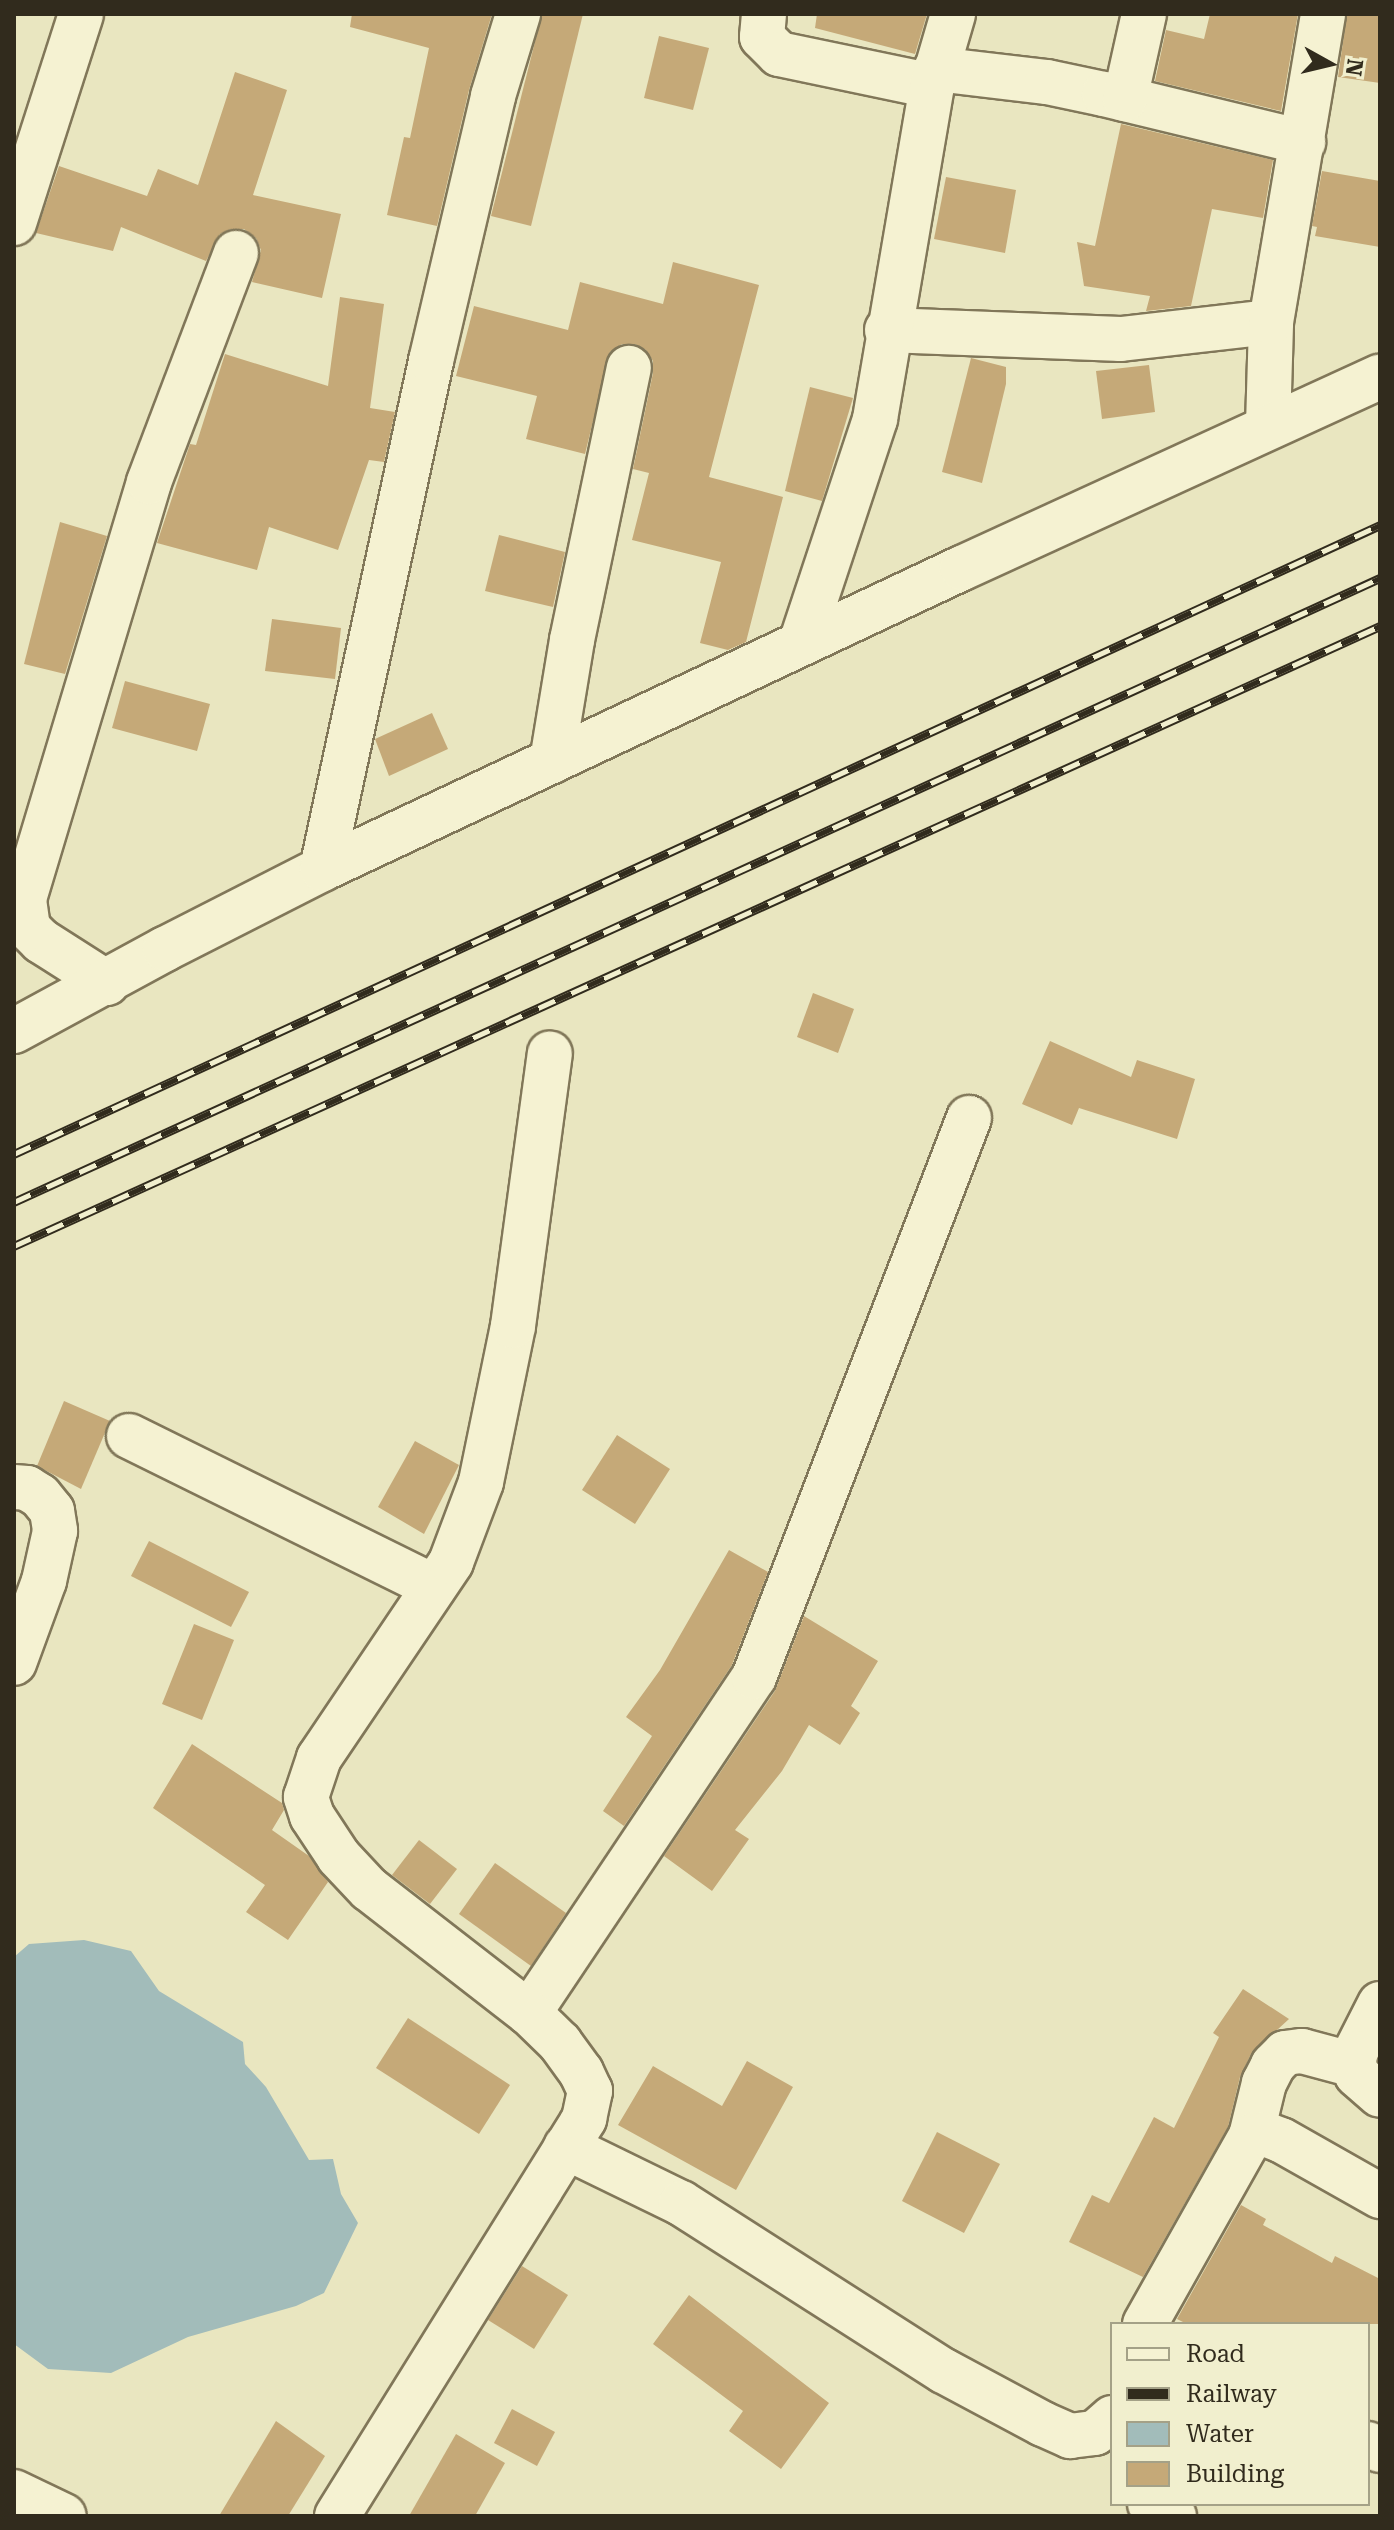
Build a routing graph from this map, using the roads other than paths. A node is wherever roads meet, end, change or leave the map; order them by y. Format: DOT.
graph roads {
  1 [pos="81,14"];
  2 [pos="518,14"];
  3 [pos="764,14"];
  4 [pos="953,14"];
  5 [pos="1144,14"];
  6 [pos="1323,14"];
  7 [pos="934,78"];
  8 [pos="1125,99"];
  9 [pos="1303,142"];
  10 [pos="14,223"];
  11 [pos="236,253"];
  12 [pos="1271,322"];
  13 [pos="887,330"];
  14 [pos="629,368"];
  15 [pos="1380,377"];
  16 [pos="1268,426"];
  17 [pos="801,643"];
  18 [pos="552,761"];
  19 [pos="322,869"];
  20 [pos="21,925"];
  21 [pos="107,983"];
  22 [pos="14,1031"];
  23 [pos="550,1053"];
  24 [pos="969,1118"];
  25 [pos="129,1436"];
  26 [pos="14,1487"];
  27 [pos="434,1587"];
  28 [pos="14,1663"];
  29 [pos="1380,2004"];
  30 [pos="529,2013"];
  31 [pos="1367,2080"];
  32 [pos="1251,2136"];
  33 [pos="566,2147"];
  34 [pos="1380,2196"];
  35 [pos="1146,2322"];
  36 [pos="1110,2420"];
  37 [pos="14,2492"];
  38 [pos="1154,2506"];
  39 [pos="64,2516"];
  40 [pos="337,2516"];
  41 [pos="1174,2516"];
  1 -- 10 [label="street"];
  2 -- 19 [label="street"];
  3 -- 7 [label="street"];
  4 -- 7 [label="street"];
  5 -- 8 [label="street"];
  6 -- 9 [label="street"];
  7 -- 8 [label="street"];
  7 -- 13 [label="street"];
  8 -- 9 [label="street"];
  9 -- 12 [label="street"];
  11 -- 20 [label="street"];
  12 -- 13 [label="street"];
  12 -- 16 [label="street"];
  13 -- 17 [label="street"];
  14 -- 18 [label="street"];
  15 -- 16 [label="street"];
  16 -- 17 [label="street"];
  17 -- 18 [label="street"];
  18 -- 19 [label="street"];
  19 -- 21 [label="street"];
  20 -- 21 [label="street"];
  21 -- 22 [label="street"];
  23 -- 27 [label="street"];
  24 -- 30 [label="street"];
  25 -- 27 [label="street"];
  26 -- 28 [label="street"];
  27 -- 30 [label="street"];
  29 -- 31 [label="street"];
  30 -- 33 [label="street"];
  31 -- 32 [label="street"];
  32 -- 34 [label="street"];
  32 -- 35 [label="street"];
  33 -- 36 [label="street"];
  33 -- 40 [label="street"];
  37 -- 39 [label="street"];
  38 -- 41 [label="street"];
}
